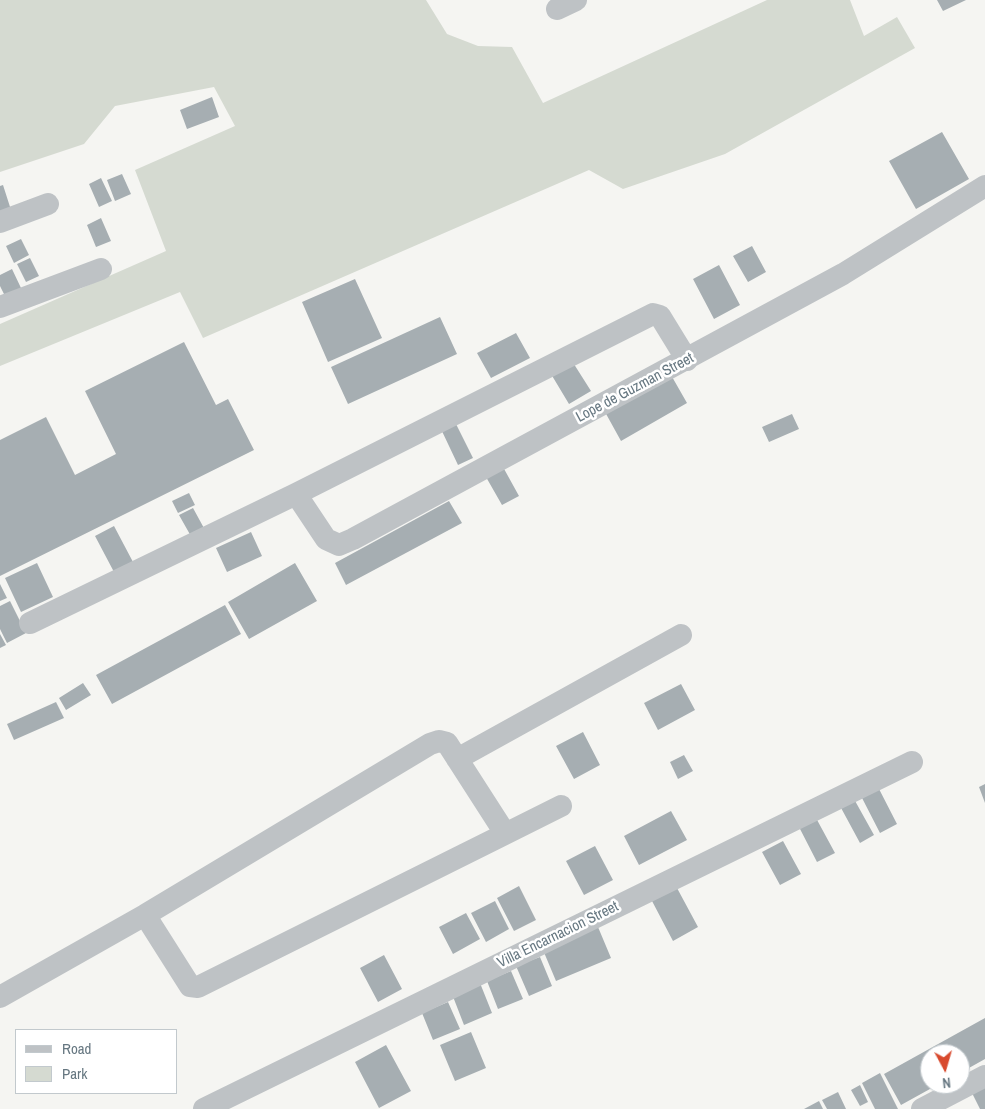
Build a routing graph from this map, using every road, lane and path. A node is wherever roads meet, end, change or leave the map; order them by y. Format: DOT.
graph roads {
  1 [pos="985,186"];
  2 [pos="48,204"];
  3 [pos="0,222"];
  4 [pos="101,268"];
  5 [pos="0,307"];
  6 [pos="687,360"];
  7 [pos="296,494"];
  8 [pos="30,623"];
  9 [pos="681,635"];
  10 [pos="458,760"];
  11 [pos="912,762"];
  12 [pos="561,806"];
  13 [pos="497,838"];
  14 [pos="145,914"];
  15 [pos="0,997"];
  16 [pos="985,1076"];
  17 [pos="204,1109"];
  18 [pos="922,1109"];
  1 -- 6 [label="street, Lope de Guzman Street"];
  2 -- 3 [label="street"];
  4 -- 5 [label="street"];
  6 -- 7 [label="street"];
  6 -- 7 [label="street, Lope de Guzman Street"];
  7 -- 8 [label="street"];
  9 -- 10 [label="street"];
  10 -- 13 [label="street"];
  10 -- 14 [label="street"];
  11 -- 17 [label="street, Villa Encarnacion Street"];
  12 -- 13 [label="street"];
  13 -- 14 [label="street"];
  14 -- 15 [label="street"];
  16 -- 18 [label="street"];
}
